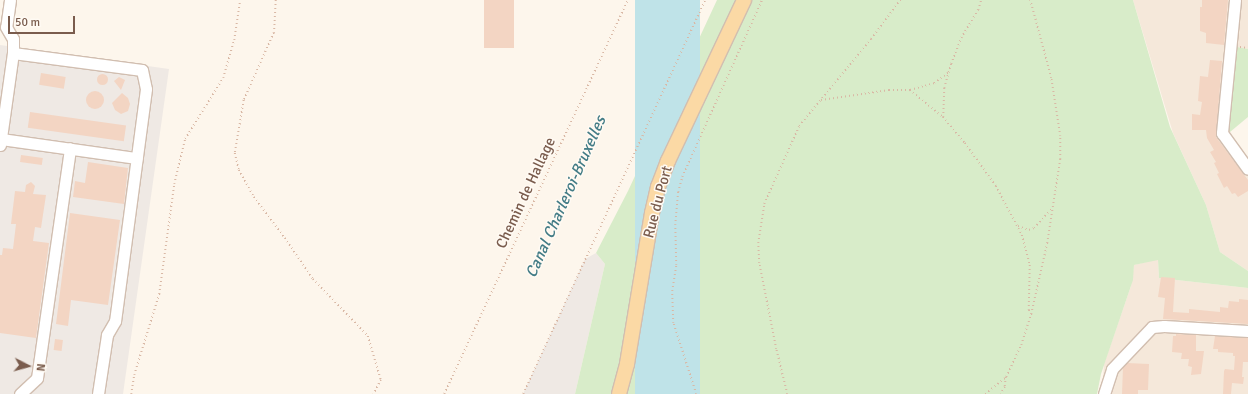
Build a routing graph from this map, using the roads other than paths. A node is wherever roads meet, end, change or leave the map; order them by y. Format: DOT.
graph roads {
  1 [pos="10,0"];
  2 [pos="744,0"];
  3 [pos="1234,0"];
  4 [pos="14,53"];
  5 [pos="0,142"];
  6 [pos="70,148"];
  7 [pos="137,158"];
  8 [pos="1248,169"];
  9 [pos="1248,331"];
  10 [pos="20,394"];
  11 [pos="98,394"];
  12 [pos="619,394"];
  13 [pos="1104,394"];
  1 -- 4 [label="street"];
  2 -- 12 [label="main road, Rue du Port"];
  3 -- 8 [label="street"];
  4 -- 5 [label="street"];
  4 -- 7 [label="street"];
  5 -- 6 [label="street"];
  6 -- 7 [label="street"];
  6 -- 10 [label="street"];
  7 -- 11 [label="street"];
  9 -- 13 [label="street"];
}
